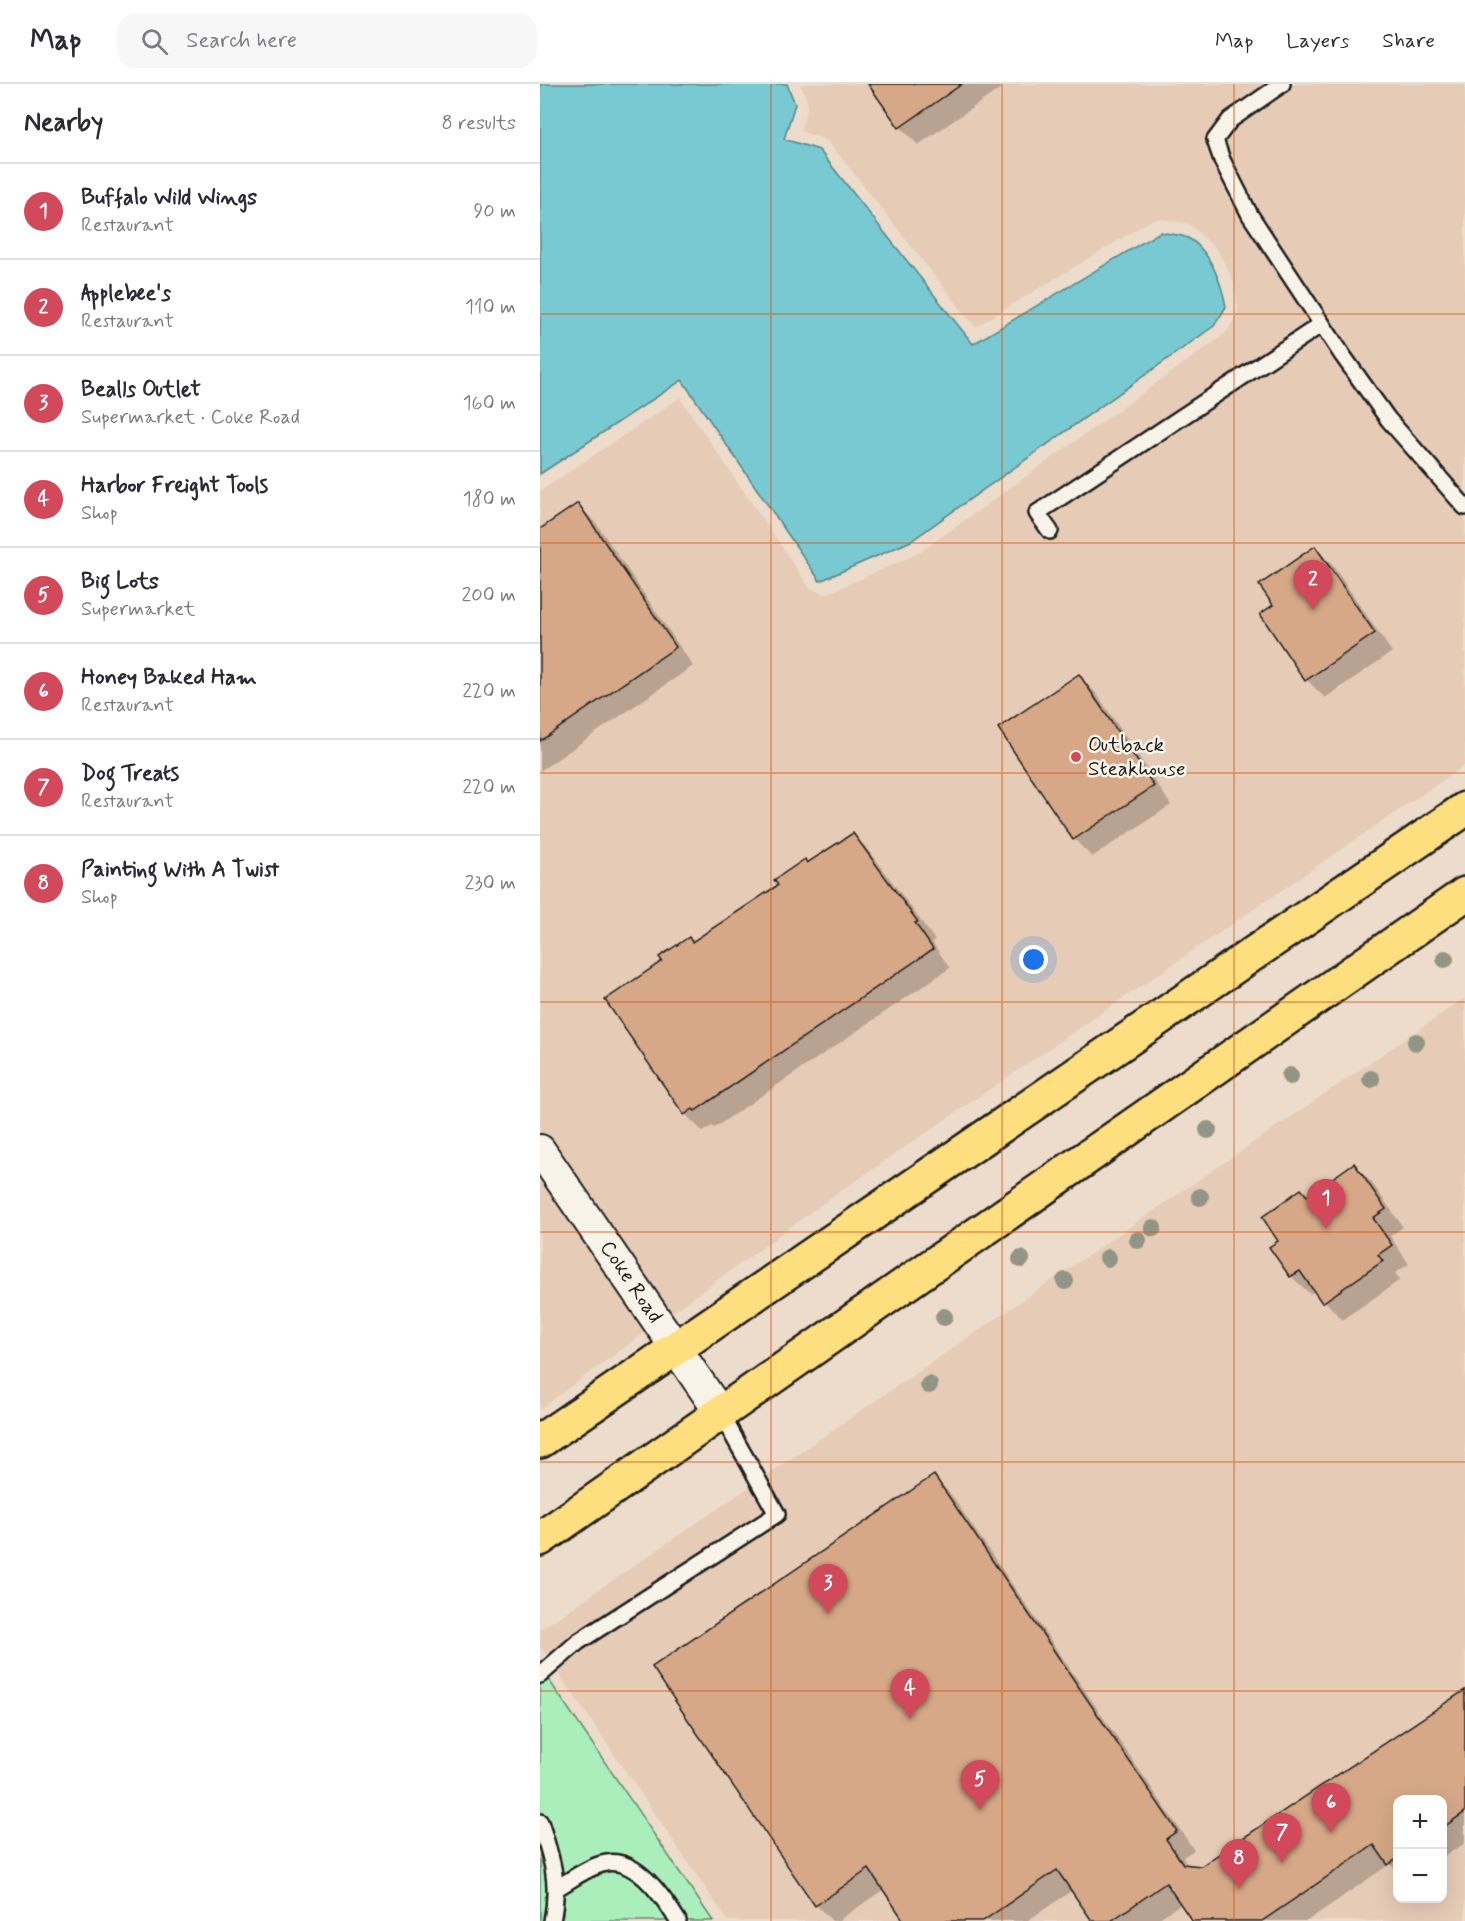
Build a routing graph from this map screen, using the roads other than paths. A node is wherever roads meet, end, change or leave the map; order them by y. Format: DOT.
graph roads {
  1 [pos="1282,84"];
  2 [pos="1322,324"];
  3 [pos="1465,507"];
  4 [pos="1050,531"];
  5 [pos="1465,810"];
  6 [pos="1465,894"];
  7 [pos="540,1150"];
  8 [pos="676,1348"];
  9 [pos="721,1414"];
  10 [pos="540,1441"];
  11 [pos="540,1539"];
  12 [pos="540,1675"];
  13 [pos="540,1822"];
  14 [pos="557,1888"];
  15 [pos="552,1921"];
  16 [pos="678,1921"];
  1 -- 2 [label="lane"];
  2 -- 3 [label="lane"];
  2 -- 4 [label="lane"];
  5 -- 8 [label="main road"];
  6 -- 9 [label="main road"];
  7 -- 8 [label="street, Coke Road"];
  8 -- 9 [label="street, Coke Road"];
  8 -- 10 [label="main road"];
  9 -- 11 [label="main road"];
  9 -- 12 [label="lane"];
  13 -- 14 [label="lane"];
  14 -- 15 [label="lane"];
  14 -- 16 [label="lane"];
}
